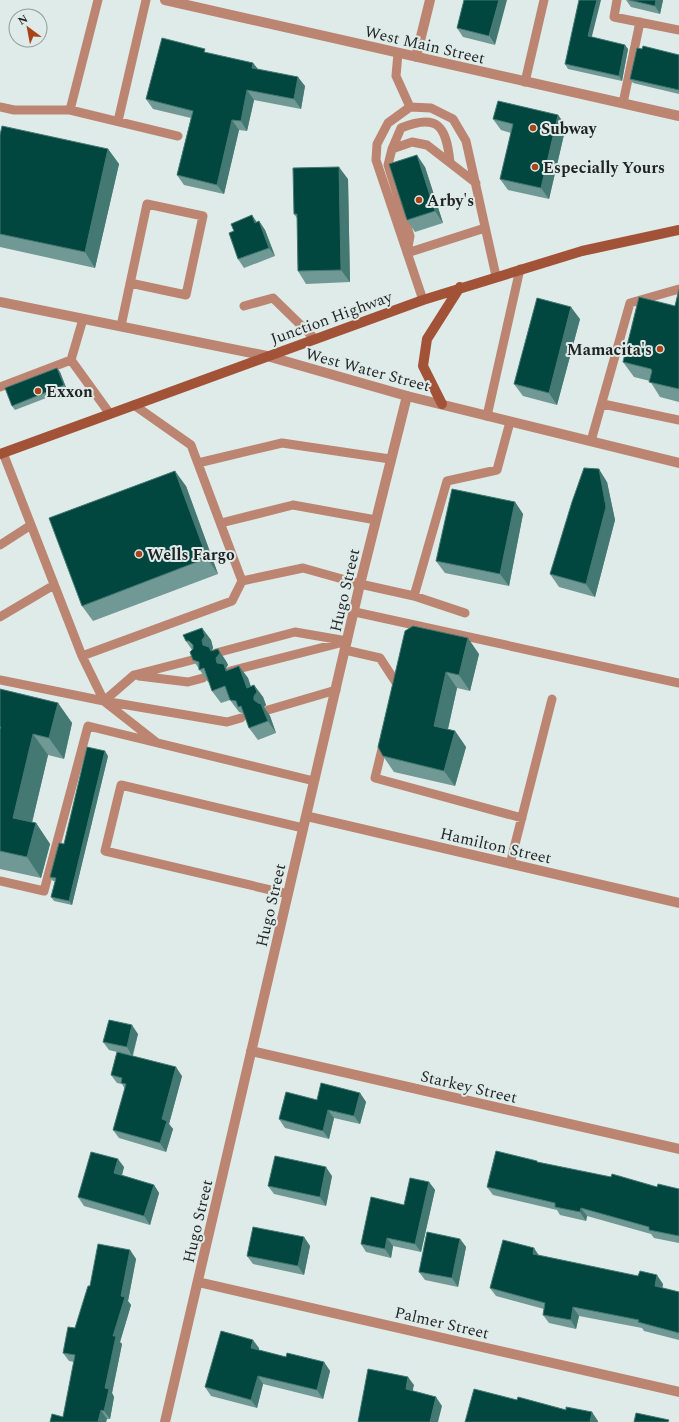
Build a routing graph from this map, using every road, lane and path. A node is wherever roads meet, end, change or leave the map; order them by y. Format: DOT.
graph roads {
  1 [pos="98,0"];
  2 [pos="146,0"];
  3 [pos="165,0"];
  4 [pos="430,0"];
  5 [pos="544,0"];
  6 [pos="617,0"];
  7 [pos="640,22"];
  8 [pos="679,30"];
  9 [pos="398,53"];
  10 [pos="416,57"];
  11 [pos="525,82"];
  12 [pos="623,103"];
  13 [pos="0,107"];
  14 [pos="410,107"];
  15 [pos="70,110"];
  16 [pos="679,116"];
  17 [pos="118,121"];
  18 [pos="178,136"];
  19 [pos="392,149"];
  20 [pos="450,162"];
  21 [pos="476,183"];
  22 [pos="486,228"];
  23 [pos="679,230"];
  24 [pos="407,253"];
  25 [pos="520,269"];
  26 [pos="496,276"];
  27 [pos="130,283"];
  28 [pos="460,287"];
  29 [pos="679,289"];
  30 [pos="423,300"];
  31 [pos="0,302"];
  32 [pos="244,306"];
  33 [pos="83,319"];
  34 [pos="121,326"];
  35 [pos="314,338"];
  36 [pos="267,356"];
  37 [pos="71,360"];
  38 [pos="0,387"];
  39 [pos="407,396"];
  40 [pos="442,404"];
  41 [pos="603,404"];
  42 [pos="134,405"];
  43 [pos="110,414"];
  44 [pos="487,416"];
  45 [pos="679,420"];
  46 [pos="510,422"];
  47 [pos="591,441"];
  48 [pos="1,454"];
  49 [pos="390,459"];
  50 [pos="198,463"];
  51 [pos="679,463"];
  52 [pos="376,520"];
  53 [pos="221,523"];
  54 [pos="31,526"];
  55 [pos="0,545"];
  56 [pos="242,581"];
  57 [pos="360,584"];
  58 [pos="54,585"];
  59 [pos="414,596"];
  60 [pos="355,612"];
  61 [pos="465,613"];
  62 [pos="0,617"];
  63 [pos="346,646"];
  64 [pos="216,653"];
  65 [pos="82,656"];
  66 [pos="196,658"];
  67 [pos="230,671"];
  68 [pos="134,675"];
  69 [pos="203,678"];
  70 [pos="0,680"];
  71 [pos="679,683"];
  72 [pos="336,690"];
  73 [pos="394,698"];
  74 [pos="552,699"];
  75 [pos="104,701"];
  76 [pos="268,710"];
  77 [pos="241,718"];
  78 [pos="385,735"];
  79 [pos="159,744"];
  80 [pos="314,782"];
  81 [pos="306,816"];
  82 [pos="522,818"];
  83 [pos="303,828"];
  84 [pos="510,864"];
  85 [pos="0,881"];
  86 [pos="288,894"];
  87 [pos="679,903"];
  88 [pos="252,1051"];
  89 [pos="679,1149"];
  90 [pos="198,1282"];
  91 [pos="679,1392"];
  92 [pos="165,1422"];
  1 -- 15 [label="lane"];
  2 -- 17 [label="lane"];
  3 -- 9 [label="street, West Main Street"];
  4 -- 10 [label="street"];
  5 -- 11 [label="lane"];
  6 -- 7 [label="lane"];
  7 -- 8 [label="lane"];
  7 -- 12 [label="lane"];
  9 -- 10 [label="street, West Main Street"];
  9 -- 14 [label="lane"];
  10 -- 11 [label="street, West Main Street"];
  11 -- 12 [label="street, West Main Street"];
  12 -- 16 [label="street, West Main Street"];
  13 -- 15 [label="lane"];
  14 -- 21 [label="lane"];
  14 -- 24 [label="lane"];
  15 -- 17 [label="lane"];
  17 -- 18 [label="lane"];
  19 -- 20 [label="lane"];
  19 -- 20 [label="lane"];
  19 -- 24 [label="lane"];
  20 -- 21 [label="lane"];
  21 -- 22 [label="lane"];
  22 -- 24 [label="lane"];
  22 -- 26 [label="lane"];
  23 -- 25 [label="main road, Junction Highway"];
  24 -- 30 [label="lane"];
  25 -- 26 [label="main road, Junction Highway"];
  25 -- 44 [label="lane"];
  26 -- 28 [label="main road, Junction Highway"];
  27 -- 27 [label="lane"];
  27 -- 34 [label="lane"];
  28 -- 30 [label="main road, Junction Highway"];
  28 -- 40 [label="main road"];
  29 -- 41 [label="lane"];
  30 -- 35 [label="main road, Junction Highway"];
  31 -- 33 [label="street, West Water Street"];
  32 -- 35 [label="lane"];
  33 -- 34 [label="street, West Water Street"];
  33 -- 37 [label="lane"];
  34 -- 36 [label="street, West Water Street"];
  35 -- 36 [label="main road, Junction Highway"];
  36 -- 39 [label="street, West Water Street"];
  36 -- 42 [label="main road, Junction Highway"];
  37 -- 38 [label="lane"];
  37 -- 43 [label="lane"];
  39 -- 40 [label="street, West Water Street"];
  39 -- 49 [label="street, Hugo Street"];
  40 -- 44 [label="street, West Water Street"];
  41 -- 45 [label="lane"];
  41 -- 47 [label="lane"];
  42 -- 43 [label="main road, Junction Highway"];
  42 -- 50 [label="lane"];
  43 -- 48 [label="main road, Junction Highway"];
  44 -- 46 [label="street, West Water Street"];
  46 -- 47 [label="street, West Water Street"];
  46 -- 59 [label="lane"];
  47 -- 51 [label="street, West Water Street"];
  48 -- 54 [label="lane"];
  49 -- 50 [label="lane"];
  49 -- 52 [label="street, Hugo Street"];
  50 -- 53 [label="lane"];
  52 -- 53 [label="lane"];
  52 -- 57 [label="street, Hugo Street"];
  53 -- 56 [label="lane"];
  54 -- 55 [label="lane"];
  54 -- 58 [label="lane"];
  56 -- 57 [label="lane"];
  56 -- 65 [label="lane"];
  57 -- 59 [label="lane"];
  57 -- 60 [label="street, Hugo Street"];
  58 -- 62 [label="lane"];
  58 -- 65 [label="lane"];
  59 -- 61 [label="lane"];
  60 -- 63 [label="street, Hugo Street"];
  60 -- 71 [label="lane"];
  63 -- 64 [label="lane"];
  63 -- 67 [label="lane"];
  63 -- 72 [label="street, Hugo Street"];
  63 -- 73 [label="lane"];
  65 -- 75 [label="lane"];
  66 -- 68 [label="lane"];
  68 -- 69 [label="lane"];
  68 -- 75 [label="lane"];
  70 -- 75 [label="lane"];
  72 -- 76 [label="lane"];
  72 -- 80 [label="street, Hugo Street"];
  74 -- 82 [label="lane"];
  75 -- 77 [label="lane"];
  75 -- 79 [label="lane"];
  78 -- 82 [label="lane"];
  79 -- 80 [label="lane"];
  79 -- 85 [label="lane"];
  80 -- 81 [label="street, Hugo Street"];
  81 -- 83 [label="street, Hugo Street"];
  81 -- 84 [label="street, Hamilton Street"];
  82 -- 84 [label="lane"];
  83 -- 86 [label="street, Hugo Street"];
  83 -- 86 [label="lane"];
  84 -- 87 [label="street, Hamilton Street"];
  86 -- 88 [label="street, Hugo Street"];
  88 -- 89 [label="street, Starkey Street"];
  88 -- 90 [label="street, Hugo Street"];
  90 -- 91 [label="street, Palmer Street"];
  90 -- 92 [label="street, Hugo Street"];
}
